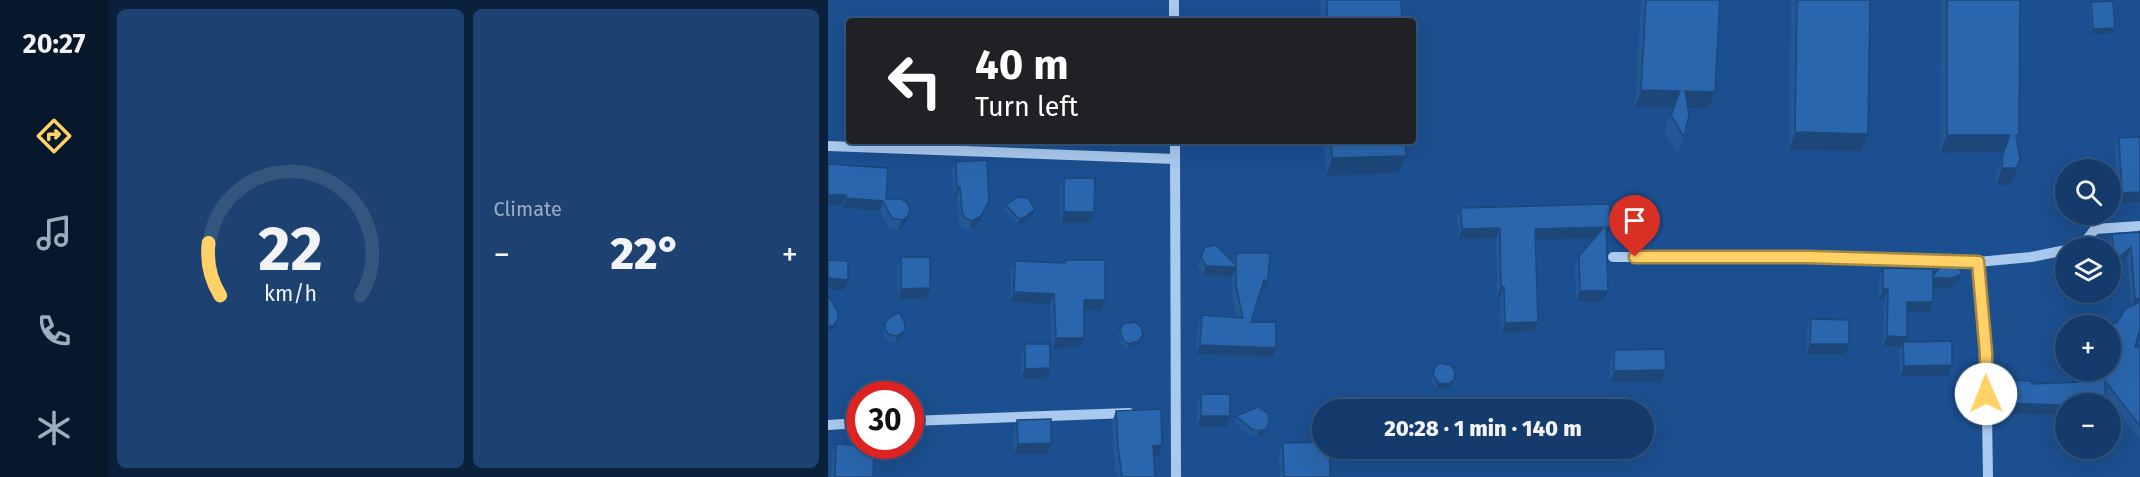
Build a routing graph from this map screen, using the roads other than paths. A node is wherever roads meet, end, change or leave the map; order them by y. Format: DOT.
graph roads {
  1 [pos="1174,0"];
  2 [pos="1174,18"];
  3 [pos="1175,144"];
  4 [pos="828,146"];
  5 [pos="1175,159"];
  6 [pos="2140,226"];
  7 [pos="2089,237"];
  8 [pos="2055,252"];
  9 [pos="1613,257"];
  10 [pos="1978,262"];
  11 [pos="1140,412"];
  12 [pos="924,420"];
  13 [pos="846,424"];
  14 [pos="828,425"];
  15 [pos="1176,477"];
  16 [pos="1988,477"];
  1 -- 2 [label="street"];
  3 -- 5 [label="street"];
  4 -- 5 [label="street"];
  5 -- 15 [label="street"];
  6 -- 7 [label="street"];
  8 -- 10 [label="street"];
  9 -- 10 [label="street"];
  10 -- 16 [label="street"];
  11 -- 12 [label="street"];
  13 -- 14 [label="street"];
}
